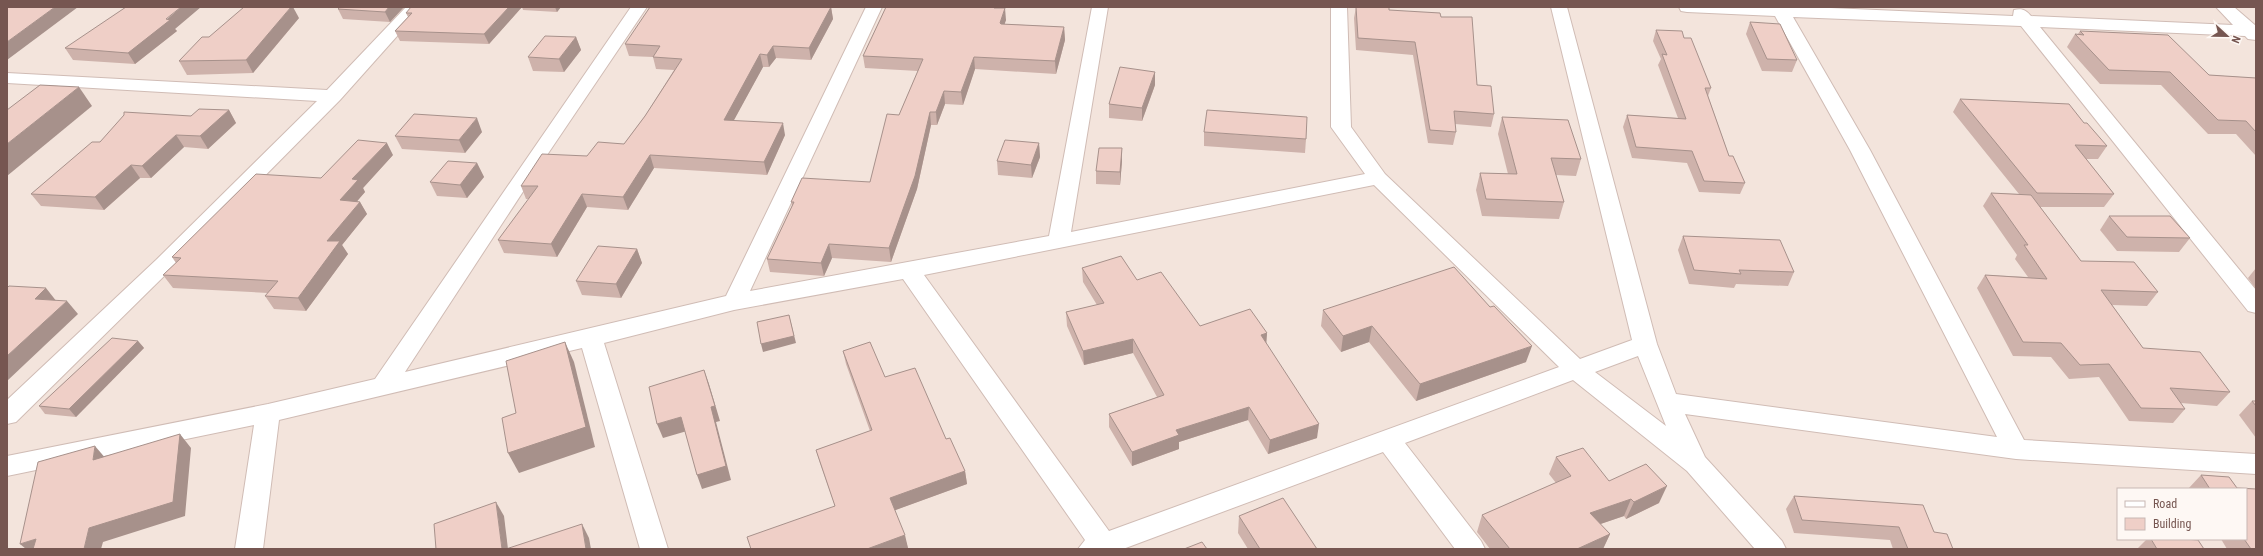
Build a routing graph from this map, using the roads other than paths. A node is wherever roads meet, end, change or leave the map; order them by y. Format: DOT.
graph roads {
  1 [pos="415,7"];
  2 [pos="639,7"];
  3 [pos="874,7"];
  4 [pos="1100,7"];
  5 [pos="1339,7"];
  6 [pos="1559,7"];
  7 [pos="1687,7"];
  8 [pos="2014,7"];
  9 [pos="2224,7"];
  10 [pos="1780,9"];
  11 [pos="2027,22"];
  12 [pos="2254,33"];
  13 [pos="7,78"];
  14 [pos="333,96"];
  15 [pos="1378,178"];
  16 [pos="1058,240"];
  17 [pos="909,271"];
  18 [pos="734,302"];
  19 [pos="2256,305"];
  20 [pos="591,338"];
  21 [pos="1645,344"];
  22 [pos="1577,370"];
  23 [pos="384,385"];
  24 [pos="1666,402"];
  25 [pos="268,413"];
  26 [pos="7,415"];
  27 [pos="1388,440"];
  28 [pos="2016,449"];
  29 [pos="1696,464"];
  30 [pos="2256,464"];
  31 [pos="7,466"];
  32 [pos="1097,547"];
  33 [pos="249,549"];
  34 [pos="654,549"];
  35 [pos="1470,549"];
  36 [pos="1772,549"];
  1 -- 14 [label="street"];
  2 -- 23 [label="street"];
  3 -- 18 [label="street"];
  4 -- 16 [label="street"];
  5 -- 15 [label="street"];
  6 -- 21 [label="street"];
  7 -- 10 [label="street"];
  8 -- 11 [label="street"];
  9 -- 12 [label="street"];
  10 -- 11 [label="street"];
  10 -- 28 [label="street"];
  11 -- 12 [label="street"];
  11 -- 19 [label="street"];
  13 -- 14 [label="street"];
  14 -- 26 [label="street"];
  15 -- 16 [label="street"];
  15 -- 22 [label="street"];
  16 -- 17 [label="street"];
  17 -- 18 [label="street"];
  17 -- 32 [label="street"];
  18 -- 20 [label="street"];
  20 -- 23 [label="street"];
  20 -- 34 [label="street"];
  21 -- 22 [label="street"];
  21 -- 24 [label="street"];
  22 -- 27 [label="street"];
  22 -- 29 [label="street"];
  23 -- 25 [label="street"];
  24 -- 28 [label="street"];
  24 -- 29 [label="street"];
  25 -- 31 [label="street"];
  25 -- 33 [label="street"];
  27 -- 32 [label="street"];
  27 -- 35 [label="street"];
  28 -- 30 [label="street"];
  29 -- 36 [label="street"];
}
